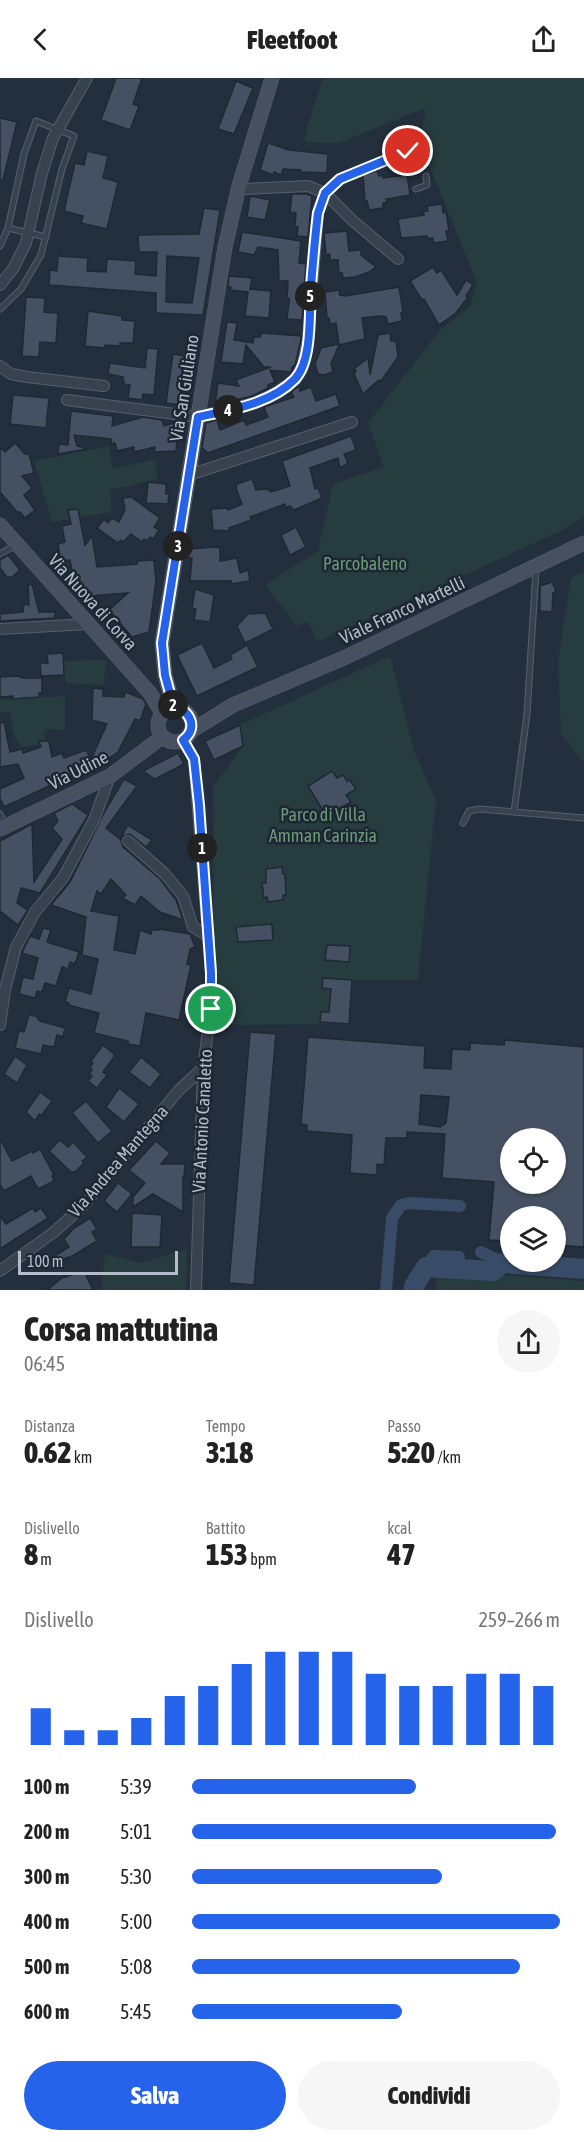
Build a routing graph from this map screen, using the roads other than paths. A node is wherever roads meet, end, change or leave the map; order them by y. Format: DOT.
graph roads {
  1 [pos="87,78"];
  2 [pos="272,78"];
  3 [pos="57,130"];
  4 [pos="423,163"];
  5 [pos="426,176"];
  6 [pos="239,186"];
  7 [pos="416,189"];
  8 [pos="325,193"];
  9 [pos="8,228"];
  10 [pos="28,233"];
  11 [pos="46,237"];
  12 [pos="0,246"];
  13 [pos="398,259"];
  14 [pos="0,285"];
  15 [pos="0,309"];
  16 [pos="0,366"];
  17 [pos="104,386"];
  18 [pos="67,400"];
  19 [pos="198,417"];
  20 [pos="352,422"];
  21 [pos="189,475"];
  22 [pos="0,525"];
  23 [pos="584,543"];
  24 [pos="17,544"];
  25 [pos="0,554"];
  26 [pos="536,566"];
  27 [pos="88,624"];
  28 [pos="0,629"];
  29 [pos="233,705"];
  30 [pos="168,711"];
  31 [pos="189,716"];
  32 [pos="187,736"];
  33 [pos="162,737"];
  34 [pos="110,776"];
  35 [pos="514,812"];
  36 [pos="584,818"];
  37 [pos="2,823"];
  38 [pos="463,823"];
  39 [pos="128,841"];
  40 [pos="209,937"];
  41 [pos="0,1025"];
  42 [pos="203,1068"];
  43 [pos="0,1271"];
  44 [pos="196,1290"];
  1 -- 3 [label="street"];
  2 -- 6 [label="main road, Via San Giuliano"];
  3 -- 9 [label="lane"];
  3 -- 10 [label="street"];
  3 -- 11 [label="lane"];
  4 -- 8 [label="lane"];
  5 -- 7 [label="lane"];
  6 -- 8 [label="street"];
  6 -- 19 [label="main road, Via San Giuliano"];
  8 -- 13 [label="street"];
  8 -- 19 [label="street"];
  9 -- 10 [label="lane"];
  9 -- 12 [label="lane"];
  10 -- 11 [label="lane"];
  10 -- 14 [label="street"];
  11 -- 15 [label="lane"];
  16 -- 17 [label="street"];
  18 -- 19 [label="street"];
  19 -- 21 [label="main road, Via San Giuliano"];
  20 -- 21 [label="street"];
  21 -- 30 [label="main road, Via San Giuliano"];
  22 -- 24 [label="main road, Via Nuova di Corva"];
  23 -- 26 [label="main road, Viale Franco Martelli"];
  24 -- 25 [label="lane"];
  24 -- 27 [label="main road, Via Nuova di Corva"];
  26 -- 29 [label="main road, Viale Franco Martelli"];
  26 -- 35 [label="lane"];
  27 -- 28 [label="street"];
  27 -- 30 [label="main road, Via Nuova di Corva"];
  29 -- 31 [label="main road, Viale Franco Martelli"];
  29 -- 32 [label="main road, Viale Franco Martelli"];
  30 -- 31 [label="main road"];
  30 -- 33 [label="main road"];
  31 -- 32 [label="main road"];
  32 -- 33 [label="main road"];
  32 -- 40 [label="street, Via Antonio Canaletto"];
  33 -- 34 [label="main road, Via Udine"];
  34 -- 37 [label="main road, Via Udine"];
  34 -- 41 [label="street"];
  35 -- 36 [label="lane"];
  35 -- 38 [label="lane"];
  39 -- 40 [label="street"];
  40 -- 42 [label="street, Via Antonio Canaletto"];
  42 -- 43 [label="street, Via Andrea Mantegna"];
  42 -- 44 [label="street, Via Antonio Canaletto"];
}
